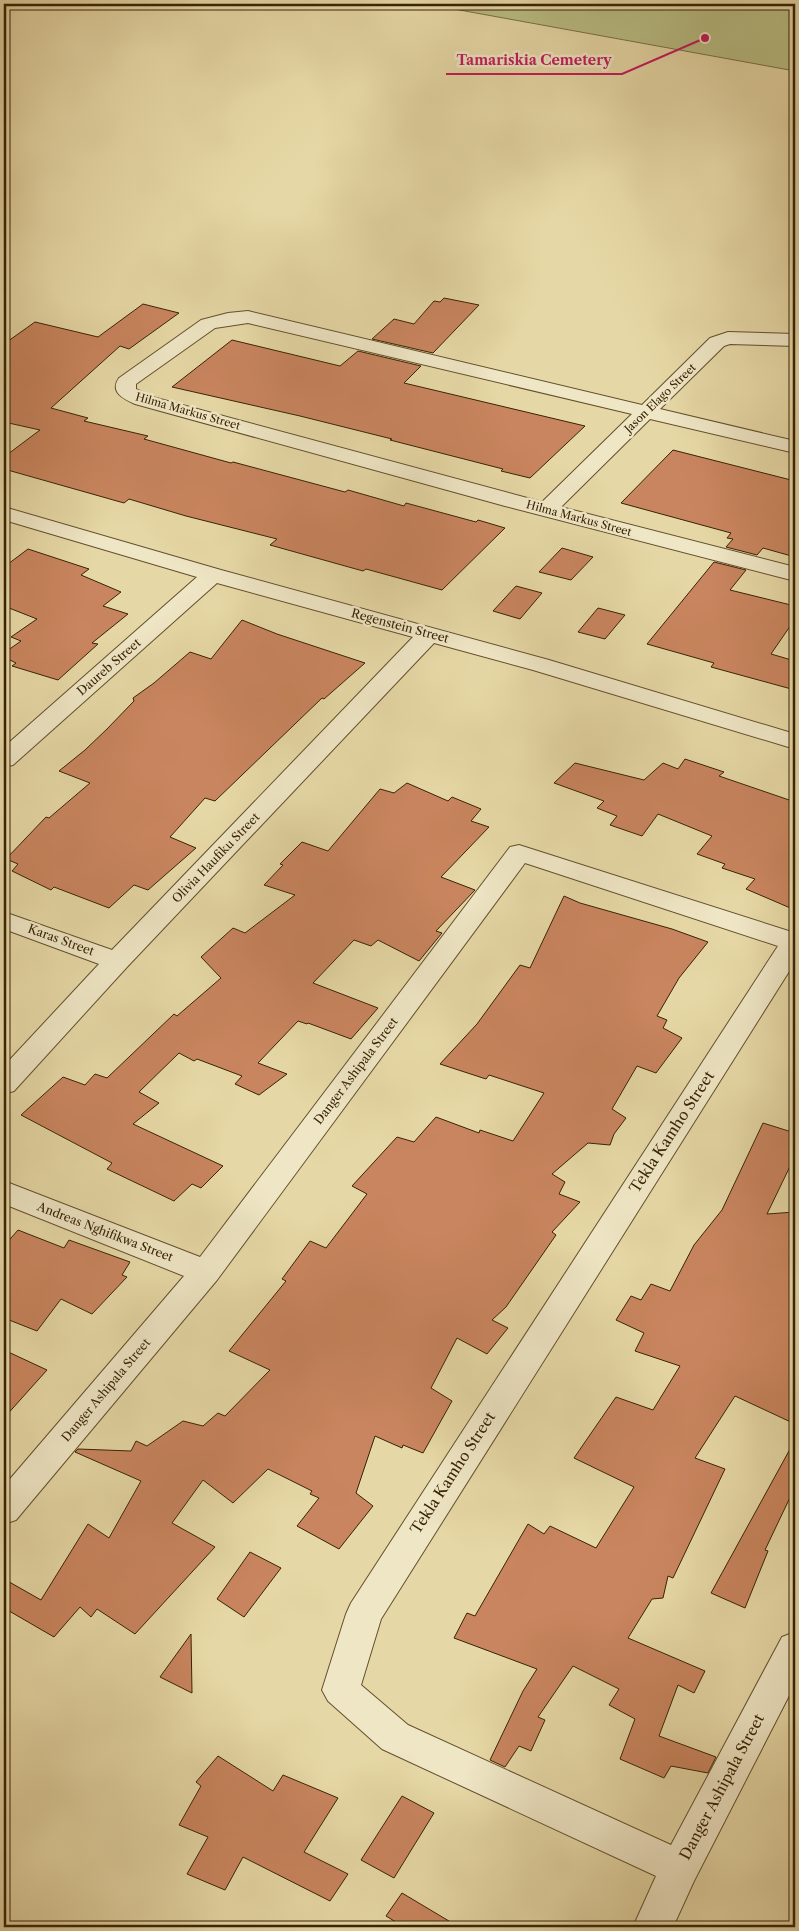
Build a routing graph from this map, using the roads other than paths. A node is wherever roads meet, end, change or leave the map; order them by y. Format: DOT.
graph roads {
  1 [pos="795,340"];
  2 [pos="645,412"];
  3 [pos="795,447"];
  4 [pos="547,509"];
  5 [pos="8,520"];
  6 [pos="795,574"];
  7 [pos="213,575"];
  8 [pos="429,634"];
  9 [pos="795,742"];
  10 [pos="4,760"];
  11 [pos="4,920"];
  12 [pos="794,942"];
  13 [pos="118,961"];
  14 [pos="4,1084"];
  15 [pos="4,1192"];
  16 [pos="206,1272"];
  17 [pos="4,1510"];
  18 [pos="795,1648"];
  19 [pos="680,1868"];
  20 [pos="653,1927"];
  1 -- 2 [label="street, Jason Elago Street"];
  2 -- 3 [label="street, Hilma Markus Street"];
  2 -- 4 [label="street, Jason Elago Street"];
  2 -- 4 [label="street, Hilma Markus Street"];
  4 -- 6 [label="street, Hilma Markus Street"];
  5 -- 7 [label="street, Regenstein Street"];
  7 -- 8 [label="street, Regenstein Street"];
  7 -- 10 [label="street, Daureb Street"];
  8 -- 9 [label="street, Regenstein Street"];
  8 -- 13 [label="street, Olivia Haufiku Street"];
  11 -- 13 [label="street, Karas Street"];
  12 -- 16 [label="street, Danger Ashipala Street"];
  12 -- 19 [label="street, Tekla Kamho Street"];
  13 -- 14 [label="street, Olivia Haufiku Street"];
  15 -- 16 [label="street, Andreas Nghifikwa Street"];
  16 -- 17 [label="street, Danger Ashipala Street"];
  18 -- 19 [label="street, Danger Ashipala Street"];
  19 -- 20 [label="street, Danger Ashipala Street"];
}
